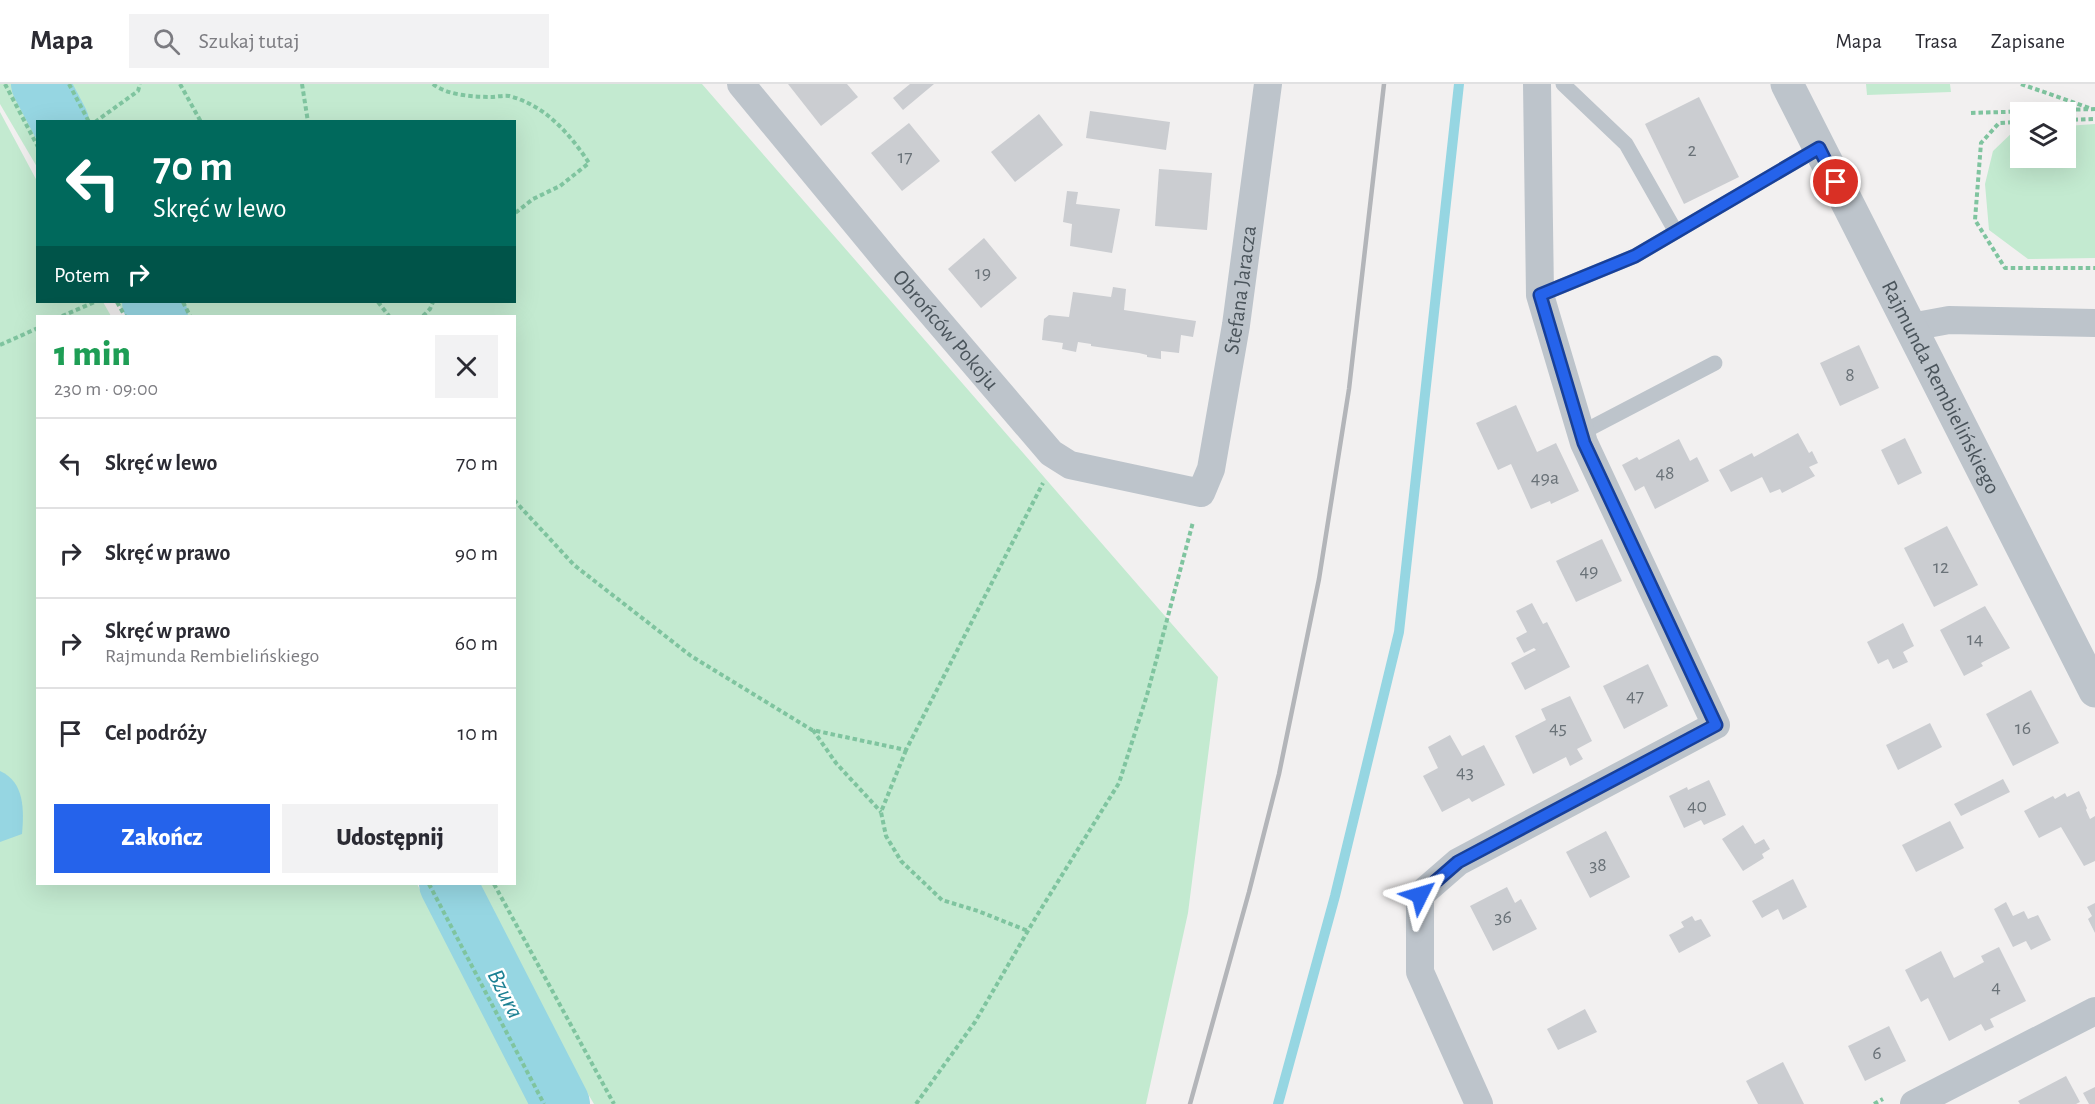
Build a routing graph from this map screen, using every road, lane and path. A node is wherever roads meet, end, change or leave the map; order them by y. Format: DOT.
graph roads {
  1 [pos="4,84"];
  2 [pos="69,84"];
  3 [pos="140,84"];
  4 [pos="180,84"];
  5 [pos="302,84"];
  6 [pos="433,84"];
  7 [pos="741,84"];
  8 [pos="1268,84"];
  9 [pos="1537,84"];
  10 [pos="1563,84"];
  11 [pos="1787,84"];
  12 [pos="2021,84"];
  13 [pos="2094,109"];
  14 [pos="2076,110"];
  15 [pos="2010,112"];
  16 [pos="1971,113"];
  17 [pos="2095,119"];
  18 [pos="87,120"];
  19 [pos="98,120"];
  20 [pos="200,120"];
  21 [pos="308,120"];
  22 [pos="2076,120"];
  23 [pos="2010,122"];
  24 [pos="36,143"];
  25 [pos="1819,148"];
  26 [pos="516,212"];
  27 [pos="1676,232"];
  28 [pos="2095,268"];
  29 [pos="1540,295"];
  30 [pos="93,303"];
  31 [pos="65,315"];
  32 [pos="2095,323"];
  33 [pos="1911,327"];
  34 [pos="36,329"];
  35 [pos="0,345"];
  36 [pos="1715,363"];
  37 [pos="1581,433"];
  38 [pos="1051,453"];
  39 [pos="1201,493"];
  40 [pos="516,502"];
  41 [pos="2095,691"];
  42 [pos="812,730"];
  43 [pos="906,750"];
  44 [pos="881,812"];
  45 [pos="430,885"];
  46 [pos="495,885"];
  47 [pos="1028,931"];
  48 [pos="2095,1011"];
  49 [pos="1927,1101"];
  50 [pos="544,1104"];
  51 [pos="614,1104"];
  52 [pos="916,1104"];
  53 [pos="1479,1104"];
  1 -- 24 [label="path"];
  2 -- 18 [label="path"];
  3 -- 19 [label="path"];
  4 -- 20 [label="path"];
  5 -- 21 [label="path"];
  6 -- 26 [label="path"];
  7 -- 38 [label="street, Obrońców Pokoju"];
  8 -- 39 [label="street, Stefana Jaracza"];
  9 -- 29 [label="street"];
  10 -- 27 [label="lane"];
  11 -- 25 [label="street, Rajmunda Rembielińskiego"];
  12 -- 13 [label="path"];
  13 -- 14 [label="path"];
  15 -- 16 [label="path"];
  17 -- 22 [label="path"];
  23 -- 28 [label="path"];
  25 -- 27 [label="lane"];
  25 -- 33 [label="street, Rajmunda Rembielińskiego"];
  27 -- 29 [label="lane"];
  29 -- 37 [label="street"];
  30 -- 31 [label="path"];
  32 -- 33 [label="street"];
  33 -- 41 [label="street, Rajmunda Rembielińskiego"];
  34 -- 35 [label="path"];
  36 -- 37 [label="lane"];
  37 -- 53 [label="street"];
  38 -- 39 [label="street, Obrońców Pokoju"];
  38 -- 43 [label="path"];
  39 -- 47 [label="path"];
  40 -- 42 [label="path"];
  42 -- 43 [label="path"];
  42 -- 44 [label="path"];
  43 -- 44 [label="path"];
  44 -- 47 [label="path"];
  45 -- 50 [label="path"];
  46 -- 51 [label="path"];
  47 -- 52 [label="path"];
  48 -- 49 [label="street"];
}
